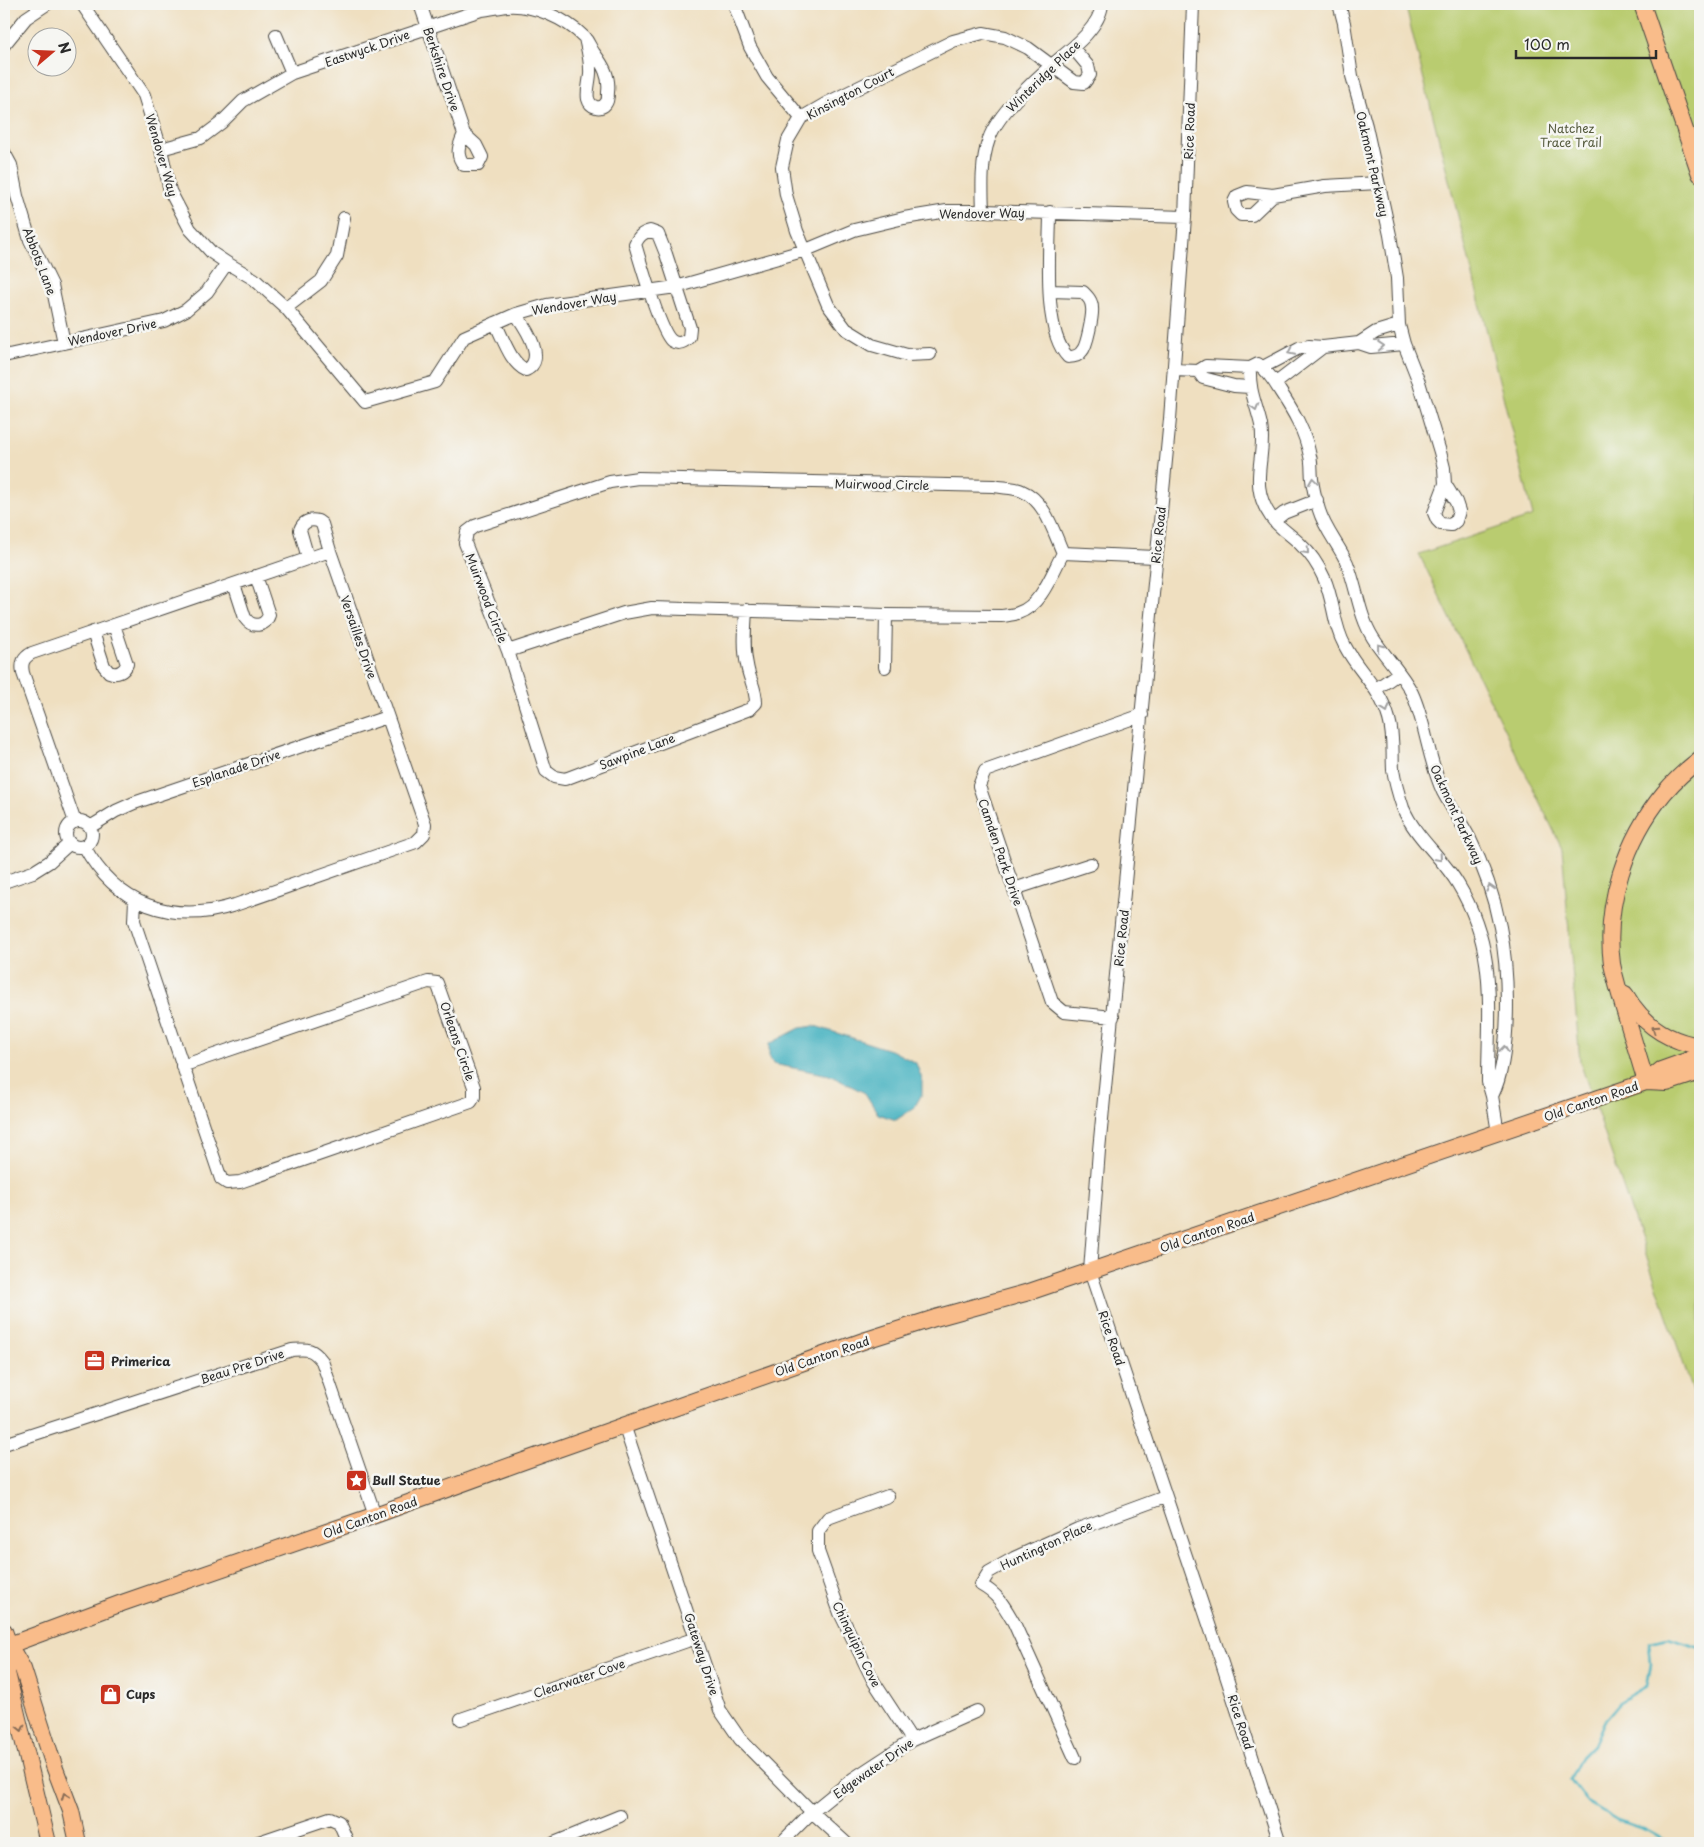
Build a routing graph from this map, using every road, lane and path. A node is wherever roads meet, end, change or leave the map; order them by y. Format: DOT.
graph roads {
  1 [pos="47,4"];
  2 [pos="82,4"];
  3 [pos="420,4"];
  4 [pos="734,4"];
  5 [pos="1102,4"];
  6 [pos="1193,4"];
  7 [pos="1339,4"];
  8 [pos="1642,4"];
  9 [pos="427,27"];
  10 [pos="276,34"];
  11 [pos="585,38"];
  12 [pos="4,44"];
  13 [pos="1073,48"];
  14 [pos="1052,65"];
  15 [pos="292,73"];
  16 [pos="801,118"];
  17 [pos="464,134"];
  18 [pos="161,149"];
  19 [pos="4,152"];
  20 [pos="1700,174"];
  21 [pos="1378,183"];
  22 [pos="1273,195"];
  23 [pos="983,211"];
  24 [pos="1050,212"];
  25 [pos="1185,217"];
  26 [pos="344,218"];
  27 [pos="806,250"];
  28 [pos="227,263"];
  29 [pos="676,287"];
  30 [pos="649,290"];
  31 [pos="1050,291"];
  32 [pos="286,308"];
  33 [pos="516,314"];
  34 [pos="495,323"];
  35 [pos="1399,325"];
  36 [pos="64,342"];
  37 [pos="1359,343"];
  38 [pos="1404,344"];
  39 [pos="1323,347"];
  40 [pos="930,354"];
  41 [pos="4,356"];
  42 [pos="1256,367"];
  43 [pos="1174,370"];
  44 [pos="1198,371"];
  45 [pos="1276,384"];
  46 [pos="1250,387"];
  47 [pos="1445,484"];
  48 [pos="1317,500"];
  49 [pos="1274,520"];
  50 [pos="330,551"];
  51 [pos="1063,553"];
  52 [pos="1156,557"];
  53 [pos="308,558"];
  54 [pos="256,576"];
  55 [pos="234,584"];
  56 [pos="746,610"];
  57 [pos="886,615"];
  58 [pos="114,625"];
  59 [pos="93,632"];
  60 [pos="508,651"];
  61 [pos="884,667"];
  62 [pos="1399,673"];
  63 [pos="1376,690"];
  64 [pos="1142,715"];
  65 [pos="387,717"];
  66 [pos="1700,759"];
  67 [pos="74,822"];
  68 [pos="90,827"];
  69 [pos="70,843"];
  70 [pos="84,846"];
  71 [pos="1091,864"];
  72 [pos="4,882"];
  73 [pos="1014,889"];
  74 [pos="135,900"];
  75 [pos="1501,928"];
  76 [pos="1480,934"];
  77 [pos="1614,974"];
  78 [pos="1490,1001"];
  79 [pos="1507,1002"];
  80 [pos="1113,1017"];
  81 [pos="1700,1046"];
  82 [pos="1700,1056"];
  83 [pos="182,1066"];
  84 [pos="1700,1072"];
  85 [pos="1646,1082"];
  86 [pos="1492,1096"];
  87 [pos="1498,1133"];
  88 [pos="1090,1271"];
  89 [pos="624,1425"];
  90 [pos="4,1444"];
  91 [pos="888,1496"];
  92 [pos="1165,1497"];
  93 [pos="375,1515"];
  94 [pos="696,1638"];
  95 [pos="5,1641"];
  96 [pos="4,1682"];
  97 [pos="14,1697"];
  98 [pos="977,1711"];
  99 [pos="461,1719"];
  100 [pos="912,1740"];
  101 [pos="1074,1758"];
  102 [pos="812,1812"];
  103 [pos="620,1816"];
  104 [pos="48,1843"];
  105 [pos="78,1843"];
  106 [pos="256,1843"];
  107 [pos="348,1843"];
  108 [pos="554,1843"];
  109 [pos="781,1843"];
  110 [pos="846,1843"];
  111 [pos="1280,1843"];
  1 -- 12 [label="street"];
  2 -- 18 [label="street, Wendover Way"];
  3 -- 9 [label="street, Berkshire Drive"];
  4 -- 16 [label="street"];
  5 -- 13 [label="street, Winteridge Place"];
  6 -- 25 [label="street, Rice Road"];
  7 -- 21 [label="street, Oakmont Parkway"];
  8 -- 20 [label="main road"];
  9 -- 11 [label="street, Eastwyck Drive"];
  9 -- 15 [label="street, Eastwyck Drive"];
  9 -- 17 [label="street, Berkshire Drive"];
  10 -- 15 [label="street"];
  13 -- 14 [label="street, Winteridge Place"];
  13 -- 14 [label="street, Kinsington Court"];
  14 -- 16 [label="street, Kinsington Court"];
  14 -- 23 [label="street, Winteridge Place"];
  15 -- 18 [label="street, Eastwyck Drive"];
  16 -- 27 [label="street, Kinsington Court"];
  18 -- 28 [label="street, Wendover Way"];
  19 -- 36 [label="street, Abbots Lane"];
  21 -- 22 [label="street"];
  21 -- 35 [label="street, Oakmont Parkway"];
  23 -- 24 [label="street, Wendover Way"];
  23 -- 27 [label="street, Wendover Way"];
  24 -- 25 [label="street, Wendover Way"];
  24 -- 31 [label="street"];
  25 -- 43 [label="street, Rice Road"];
  26 -- 32 [label="street"];
  27 -- 29 [label="street, Wendover Way"];
  27 -- 40 [label="street, Kinsington Court"];
  28 -- 32 [label="street, Wendover Way"];
  28 -- 36 [label="street, Wendover Drive"];
  29 -- 30 [label="street, Wendover Way"];
  29 -- 30 [label="street"];
  29 -- 30 [label="street"];
  30 -- 33 [label="street, Wendover Way"];
  31 -- 31 [label="street"];
  32 -- 34 [label="street, Wendover Way"];
  33 -- 34 [label="street, Wendover Way"];
  33 -- 34 [label="street"];
  35 -- 37 [label="street"];
  35 -- 38 [label="street, Oakmont Parkway"];
  36 -- 41 [label="street, Wendover Drive"];
  37 -- 38 [label="street, one-way"];
  37 -- 39 [label="street"];
  38 -- 47 [label="street, Oakmont Parkway"];
  39 -- 42 [label="street, one-way"];
  39 -- 45 [label="street"];
  42 -- 44 [label="street"];
  42 -- 45 [label="street, Oakmont Parkway"];
  42 -- 46 [label="street, Oakmont Parkway"];
  43 -- 44 [label="street"];
  43 -- 52 [label="street, Rice Road"];
  44 -- 46 [label="street"];
  48 -- 45 [label="street, Oakmont Parkway, one-way"];
  46 -- 49 [label="street, Oakmont Parkway, one-way"];
  48 -- 49 [label="street"];
  62 -- 48 [label="street, Oakmont Parkway, one-way"];
  49 -- 63 [label="street, Oakmont Parkway, one-way"];
  50 -- 53 [label="street"];
  50 -- 53 [label="street, Versailles Drive"];
  50 -- 65 [label="street, Versailles Drive"];
  51 -- 52 [label="street"];
  51 -- 57 [label="street, Muirwood Circle"];
  51 -- 60 [label="street, Muirwood Circle"];
  52 -- 64 [label="street, Rice Road"];
  53 -- 54 [label="street"];
  54 -- 55 [label="street"];
  54 -- 55 [label="street"];
  55 -- 58 [label="street"];
  56 -- 57 [label="street, Muirwood Circle"];
  56 -- 60 [label="street, Muirwood Circle"];
  56 -- 60 [label="street, Sawpine Lane"];
  57 -- 61 [label="street"];
  58 -- 59 [label="street"];
  58 -- 59 [label="street"];
  59 -- 67 [label="street"];
  62 -- 63 [label="street"];
  75 -- 62 [label="street, Oakmont Parkway, one-way"];
  63 -- 76 [label="street, Oakmont Parkway, one-way"];
  64 -- 73 [label="street, Camden Park Drive"];
  64 -- 80 [label="street, Rice Road"];
  65 -- 68 [label="street, Esplanade Drive"];
  65 -- 74 [label="street, Versailles Drive"];
  66 -- 77 [label="main road"];
  67 -- 68 [label="street"];
  67 -- 69 [label="street"];
  68 -- 70 [label="street"];
  69 -- 70 [label="street"];
  69 -- 72 [label="street"];
  70 -- 74 [label="street, Versailles Drive"];
  71 -- 73 [label="street"];
  73 -- 80 [label="street, Camden Park Drive"];
  74 -- 83 [label="street, Orleans Circle"];
  75 -- 76 [label="street"];
  75 -- 79 [label="street, Oakmont Parkway"];
  76 -- 78 [label="street, Oakmont Parkway"];
  81 -- 77 [label="main road, one-way"];
  77 -- 85 [label="main road"];
  78 -- 79 [label="street"];
  78 -- 86 [label="street, Oakmont Parkway"];
  86 -- 79 [label="street, Oakmont Parkway, one-way"];
  80 -- 88 [label="street, Rice Road"];
  82 -- 85 [label="main road, Old Canton Road"];
  83 -- 83 [label="street, Orleans Circle"];
  84 -- 85 [label="main road, Old Canton Road"];
  85 -- 87 [label="main road, Old Canton Road"];
  86 -- 87 [label="street, Oakmont Parkway"];
  87 -- 88 [label="main road, Old Canton Road"];
  88 -- 89 [label="main road, Old Canton Road"];
  88 -- 92 [label="street, Rice Road"];
  89 -- 93 [label="main road, Old Canton Road"];
  89 -- 94 [label="street, Gateway Drive"];
  90 -- 93 [label="street, Beau Pre Drive"];
  91 -- 100 [label="street, Chinquipin Cove"];
  92 -- 101 [label="street, Huntington Place"];
  92 -- 111 [label="street, Rice Road"];
  93 -- 95 [label="main road, Old Canton Road"];
  94 -- 99 [label="street, Clearwater Cove"];
  94 -- 102 [label="street, Gateway Drive"];
  95 -- 97 [label="main road"];
  105 -- 95 [label="main road, one-way"];
  96 -- 97 [label="main road"];
  97 -- 104 [label="main road, one-way"];
  98 -- 100 [label="street, Edgewater Drive"];
  100 -- 102 [label="street, Edgewater Drive"];
  102 -- 109 [label="street, Edgewater Drive"];
  102 -- 110 [label="street, Gateway Drive"];
  103 -- 108 [label="street"];
  106 -- 107 [label="street"];
}
